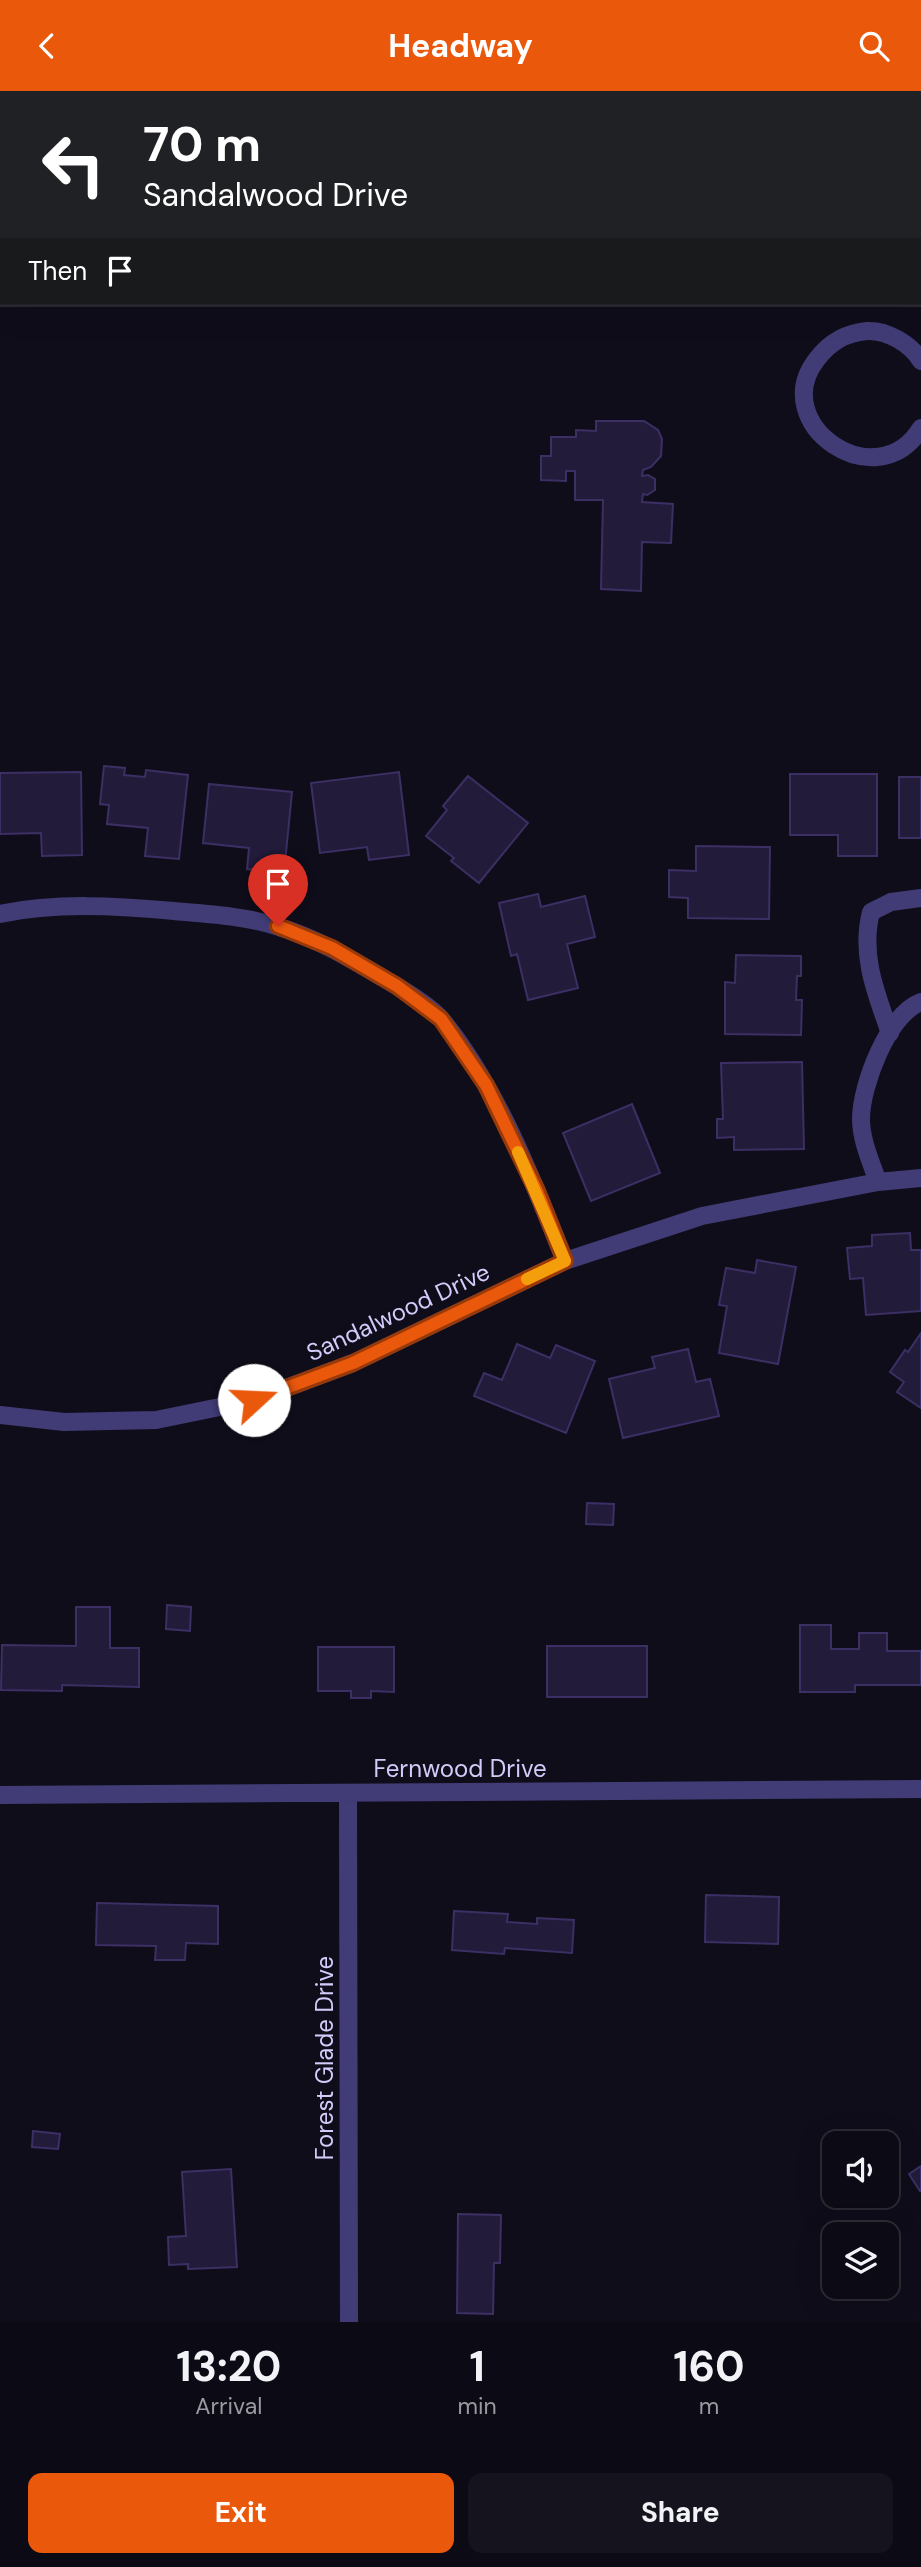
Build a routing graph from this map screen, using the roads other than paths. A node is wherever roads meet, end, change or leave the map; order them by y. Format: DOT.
graph roads {
  1 [pos="921,361"];
  2 [pos="921,428"];
  3 [pos="921,898"];
  4 [pos="0,914"];
  5 [pos="921,1002"];
  6 [pos="890,1033"];
  7 [pos="921,1178"];
  8 [pos="878,1182"];
  9 [pos="565,1261"];
  10 [pos="0,1415"];
  11 [pos="921,1789"];
  12 [pos="348,1793"];
  13 [pos="0,1795"];
  14 [pos="349,2322"];
  1 -- 2 [label="street"];
  3 -- 6 [label="street"];
  4 -- 9 [label="street"];
  5 -- 6 [label="street"];
  6 -- 8 [label="street"];
  7 -- 8 [label="street, Sandalwood Drive"];
  8 -- 9 [label="street, Sandalwood Drive"];
  9 -- 10 [label="street, Sandalwood Drive"];
  11 -- 12 [label="street, Fernwood Drive"];
  12 -- 13 [label="street, Fernwood Drive"];
  12 -- 14 [label="street, Forest Glade Drive"];
}
